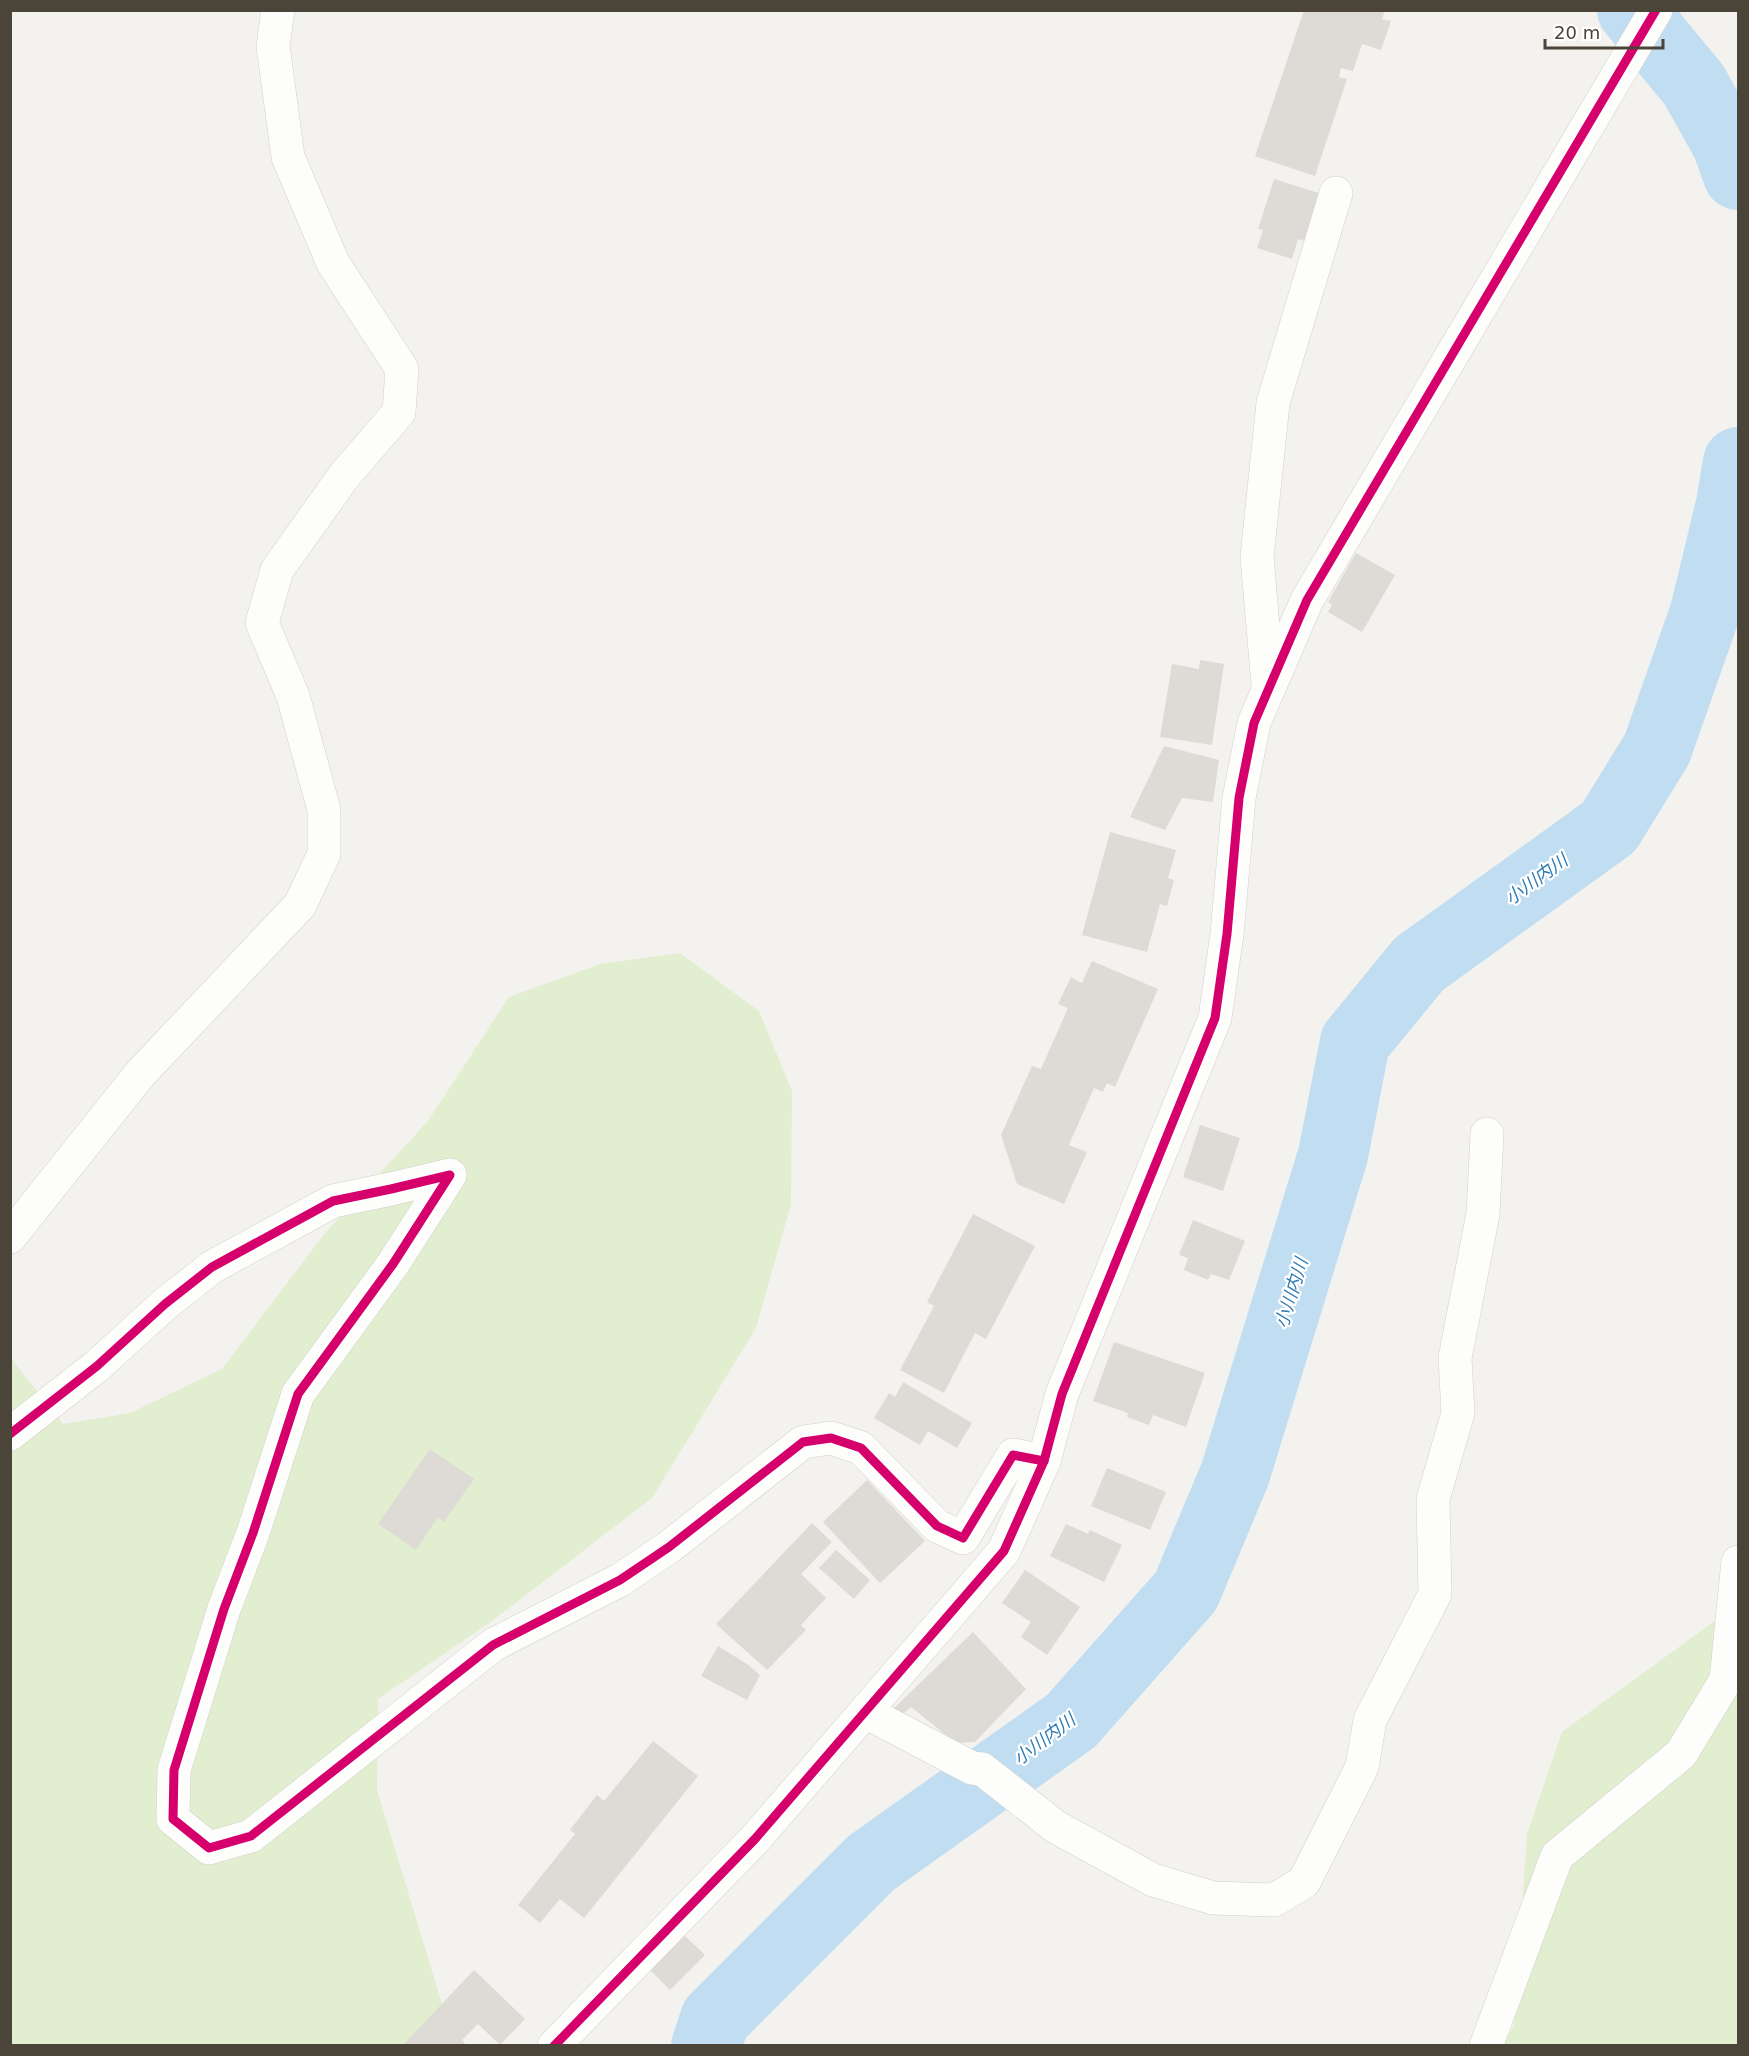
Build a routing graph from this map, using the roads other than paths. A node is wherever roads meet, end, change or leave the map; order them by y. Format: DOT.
graph roads {
  1 [pos="278,10"];
  2 [pos="1656,10"];
  3 [pos="1336,193"];
  4 [pos="1269,689"];
  5 [pos="1487,1134"];
  6 [pos="10,1237"];
  7 [pos="10,1434"];
  8 [pos="1044,1461"];
  9 [pos="1738,1562"];
  10 [pos="866,1712"];
  11 [pos="554,2046"];
  12 [pos="1486,2046"];
  1 -- 6 [label="street"];
  2 -- 4 [label="street"];
  3 -- 4 [label="street"];
  4 -- 8 [label="street"];
  5 -- 10 [label="street"];
  7 -- 8 [label="street"];
  8 -- 10 [label="street"];
  9 -- 12 [label="street"];
  10 -- 11 [label="street"];
}
